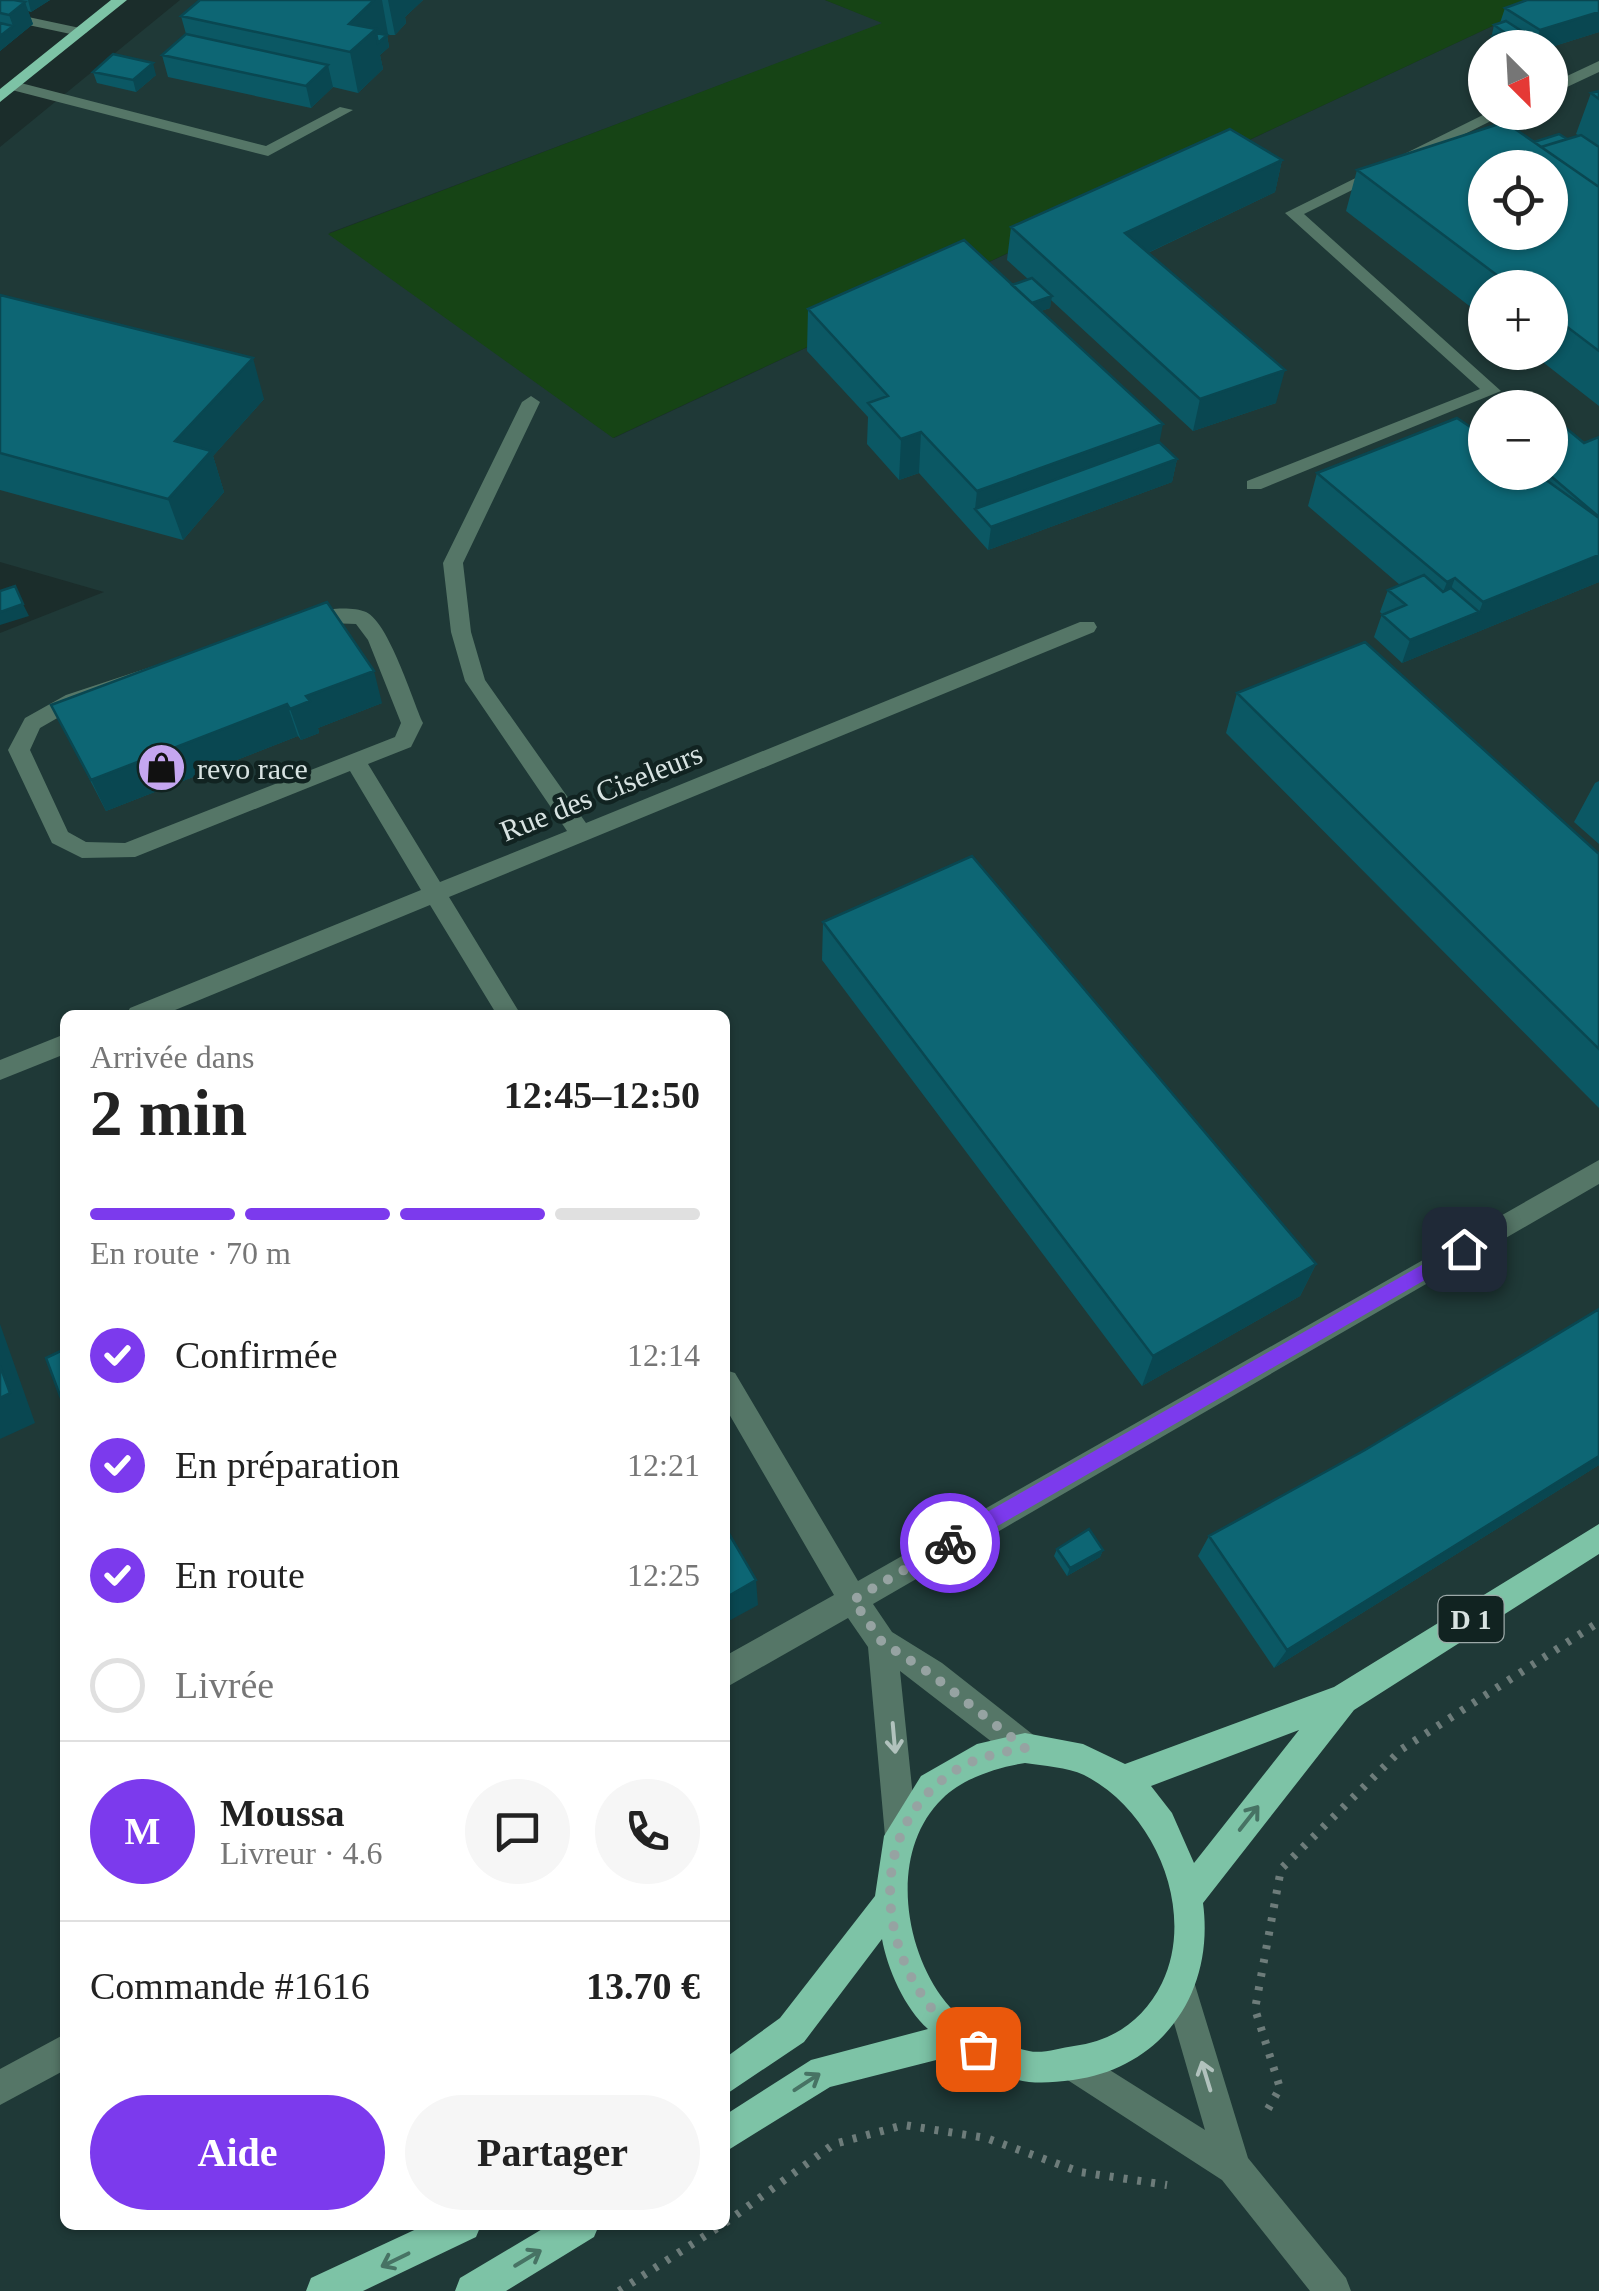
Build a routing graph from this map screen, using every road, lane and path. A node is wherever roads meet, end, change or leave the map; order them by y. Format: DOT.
graph roads {
  1 [pos="120,0"];
  2 [pos="0,15"];
  3 [pos="80,32"];
  4 [pos="1599,66"];
  5 [pos="1568,81"];
  6 [pos="7,92"];
  7 [pos="345,110"];
  8 [pos="1468,129"];
  9 [pos="531,402"];
  10 [pos="1254,485"];
  11 [pos="1088,627"];
  12 [pos="356,763"];
  13 [pos="582,835"];
  14 [pos="437,894"];
  15 [pos="150,1010"];
  16 [pos="505,1010"];
  17 [pos="60,1046"];
  18 [pos="0,1070"];
  19 [pos="1599,1171"];
  20 [pos="730,1391"];
  21 [pos="1599,1538"];
  22 [pos="853,1600"];
  23 [pos="1599,1622"];
  24 [pos="882,1642"];
  25 [pos="730,1670"];
  26 [pos="1343,1699"];
  27 [pos="1025,1748"];
  28 [pos="1122,1781"];
  29 [pos="902,1836"];
  30 [pos="1189,1896"];
  31 [pos="890,1904"];
  32 [pos="1178,1985"];
  33 [pos="959,2038"];
  34 [pos="60,2054"];
  35 [pos="1078,2067"];
  36 [pos="730,2074"];
  37 [pos="0,2088"];
  38 [pos="730,2132"];
  39 [pos="1234,2168"];
  40 [pos="730,2220"];
  41 [pos="453,2230"];
  42 [pos="574,2230"];
  43 [pos="715,2230"];
  44 [pos="324,2291"];
  45 [pos="473,2291"];
  46 [pos="618,2291"];
  47 [pos="1333,2291"];
  1 -- 3 [label="main road"];
  2 -- 3 [label="street"];
  3 -- 6 [label="main road"];
  4 -- 5 [label="street"];
  6 -- 7 [label="street"];
  8 -- 10 [label="street"];
  9 -- 13 [label="street"];
  11 -- 13 [label="street, Rue des Ciseleurs"];
  12 -- 12 [label="street"];
  12 -- 14 [label="street"];
  13 -- 14 [label="street, Rue des Ciseleurs"];
  14 -- 15 [label="street, Rue des Ciseleurs"];
  14 -- 16 [label="street"];
  17 -- 18 [label="street"];
  19 -- 22 [label="street"];
  20 -- 22 [label="street"];
  21 -- 26 [label="main road, D 1"];
  22 -- 24 [label="street"];
  22 -- 25 [label="street"];
  23 -- 39 [label="path"];
  24 -- 27 [label="street"];
  24 -- 29 [label="street, one-way"];
  26 -- 28 [label="main road, D 1"];
  30 -- 26 [label="main road, D 1, one-way"];
  27 -- 28 [label="main road"];
  27 -- 29 [label="main road"];
  28 -- 30 [label="main road"];
  29 -- 31 [label="main road"];
  30 -- 32 [label="main road"];
  31 -- 33 [label="main road"];
  31 -- 36 [label="main road"];
  32 -- 35 [label="main road"];
  39 -- 32 [label="street, one-way"];
  33 -- 35 [label="main road"];
  38 -- 33 [label="main road, one-way"];
  34 -- 37 [label="street"];
  35 -- 39 [label="street"];
  39 -- 40 [label="path"];
  39 -- 47 [label="street"];
  41 -- 44 [label="main road, one-way"];
  45 -- 42 [label="main road, one-way"];
  43 -- 46 [label="path"];
}
